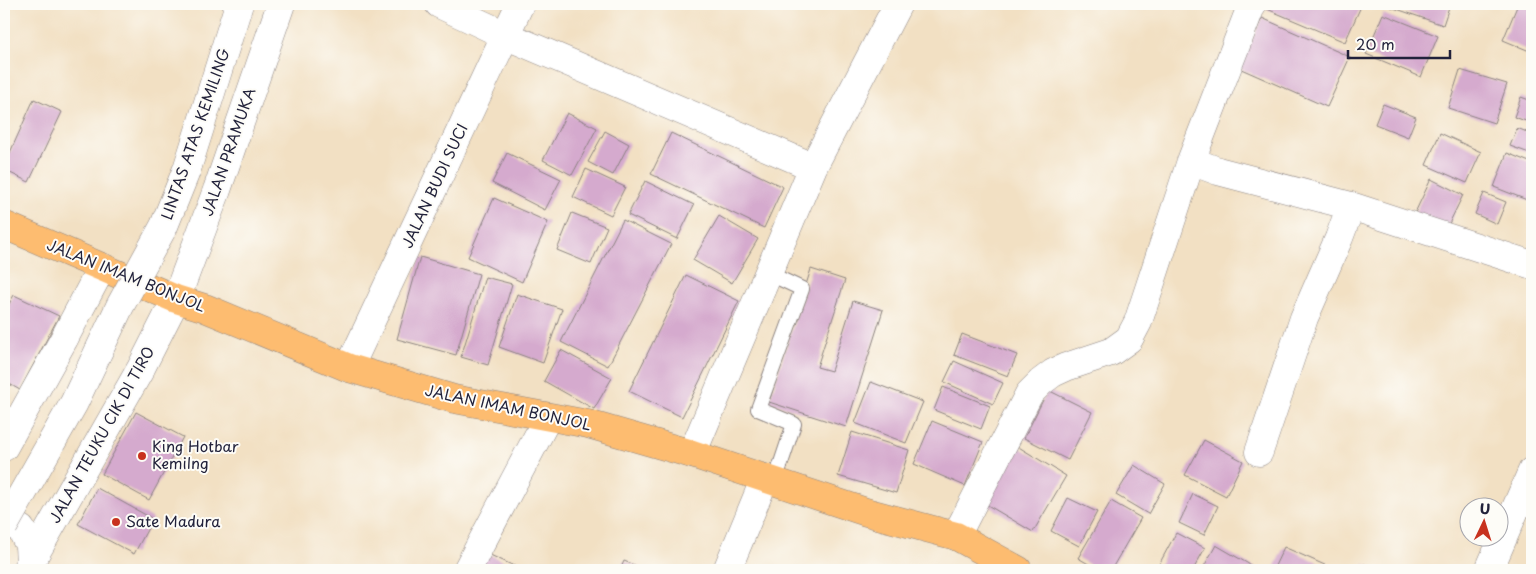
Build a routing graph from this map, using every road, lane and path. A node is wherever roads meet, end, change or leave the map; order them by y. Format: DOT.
graph roads {
  1 [pos="239,4"];
  2 [pos="281,4"];
  3 [pos="439,4"];
  4 [pos="520,4"];
  5 [pos="898,4"];
  6 [pos="1252,4"];
  7 [pos="505,36"];
  8 [pos="1191,161"];
  9 [pos="812,167"];
  10 [pos="1351,206"];
  11 [pos="4,225"];
  12 [pos="1532,264"];
  13 [pos="102,267"];
  14 [pos="768,273"];
  15 [pos="176,299"];
  16 [pos="349,368"];
  17 [pos="548,417"];
  18 [pos="4,447"];
  19 [pos="1259,452"];
  20 [pos="692,454"];
  21 [pos="1532,471"];
  22 [pos="770,480"];
  23 [pos="4,520"];
  24 [pos="4,526"];
  25 [pos="956,536"];
  26 [pos="28,567"];
  27 [pos="467,570"];
  28 [pos="728,570"];
  29 [pos="1018,570"];
  30 [pos="1489,570"];
  1 -- 24 [label="street, LINTAS ATAS KEMILING, bridge"];
  2 -- 15 [label="street, JALAN PRAMUKA"];
  3 -- 7 [label="street"];
  4 -- 7 [label="street, JALAN BUDI SUCI"];
  5 -- 9 [label="street"];
  6 -- 8 [label="street"];
  7 -- 9 [label="street"];
  7 -- 16 [label="street, JALAN BUDI SUCI"];
  8 -- 10 [label="street"];
  8 -- 25 [label="street"];
  9 -- 14 [label="street"];
  10 -- 12 [label="street"];
  10 -- 19 [label="street"];
  11 -- 13 [label="highway, JALAN IMAM BONJOL"];
  13 -- 15 [label="highway, JALAN IMAM BONJOL"];
  13 -- 18 [label="street"];
  14 -- 20 [label="street"];
  14 -- 22 [label="lane"];
  15 -- 16 [label="highway, JALAN IMAM BONJOL"];
  15 -- 26 [label="street, JALAN TEUKU CIK DI TIRO"];
  16 -- 17 [label="highway, JALAN IMAM BONJOL"];
  17 -- 20 [label="highway, JALAN IMAM BONJOL"];
  17 -- 27 [label="street"];
  20 -- 22 [label="highway, JALAN IMAM BONJOL"];
  21 -- 30 [label="street"];
  22 -- 25 [label="highway, JALAN IMAM BONJOL"];
  22 -- 28 [label="street"];
  23 -- 26 [label="street"];
  25 -- 29 [label="highway, JALAN IMAM BONJOL"];
}
